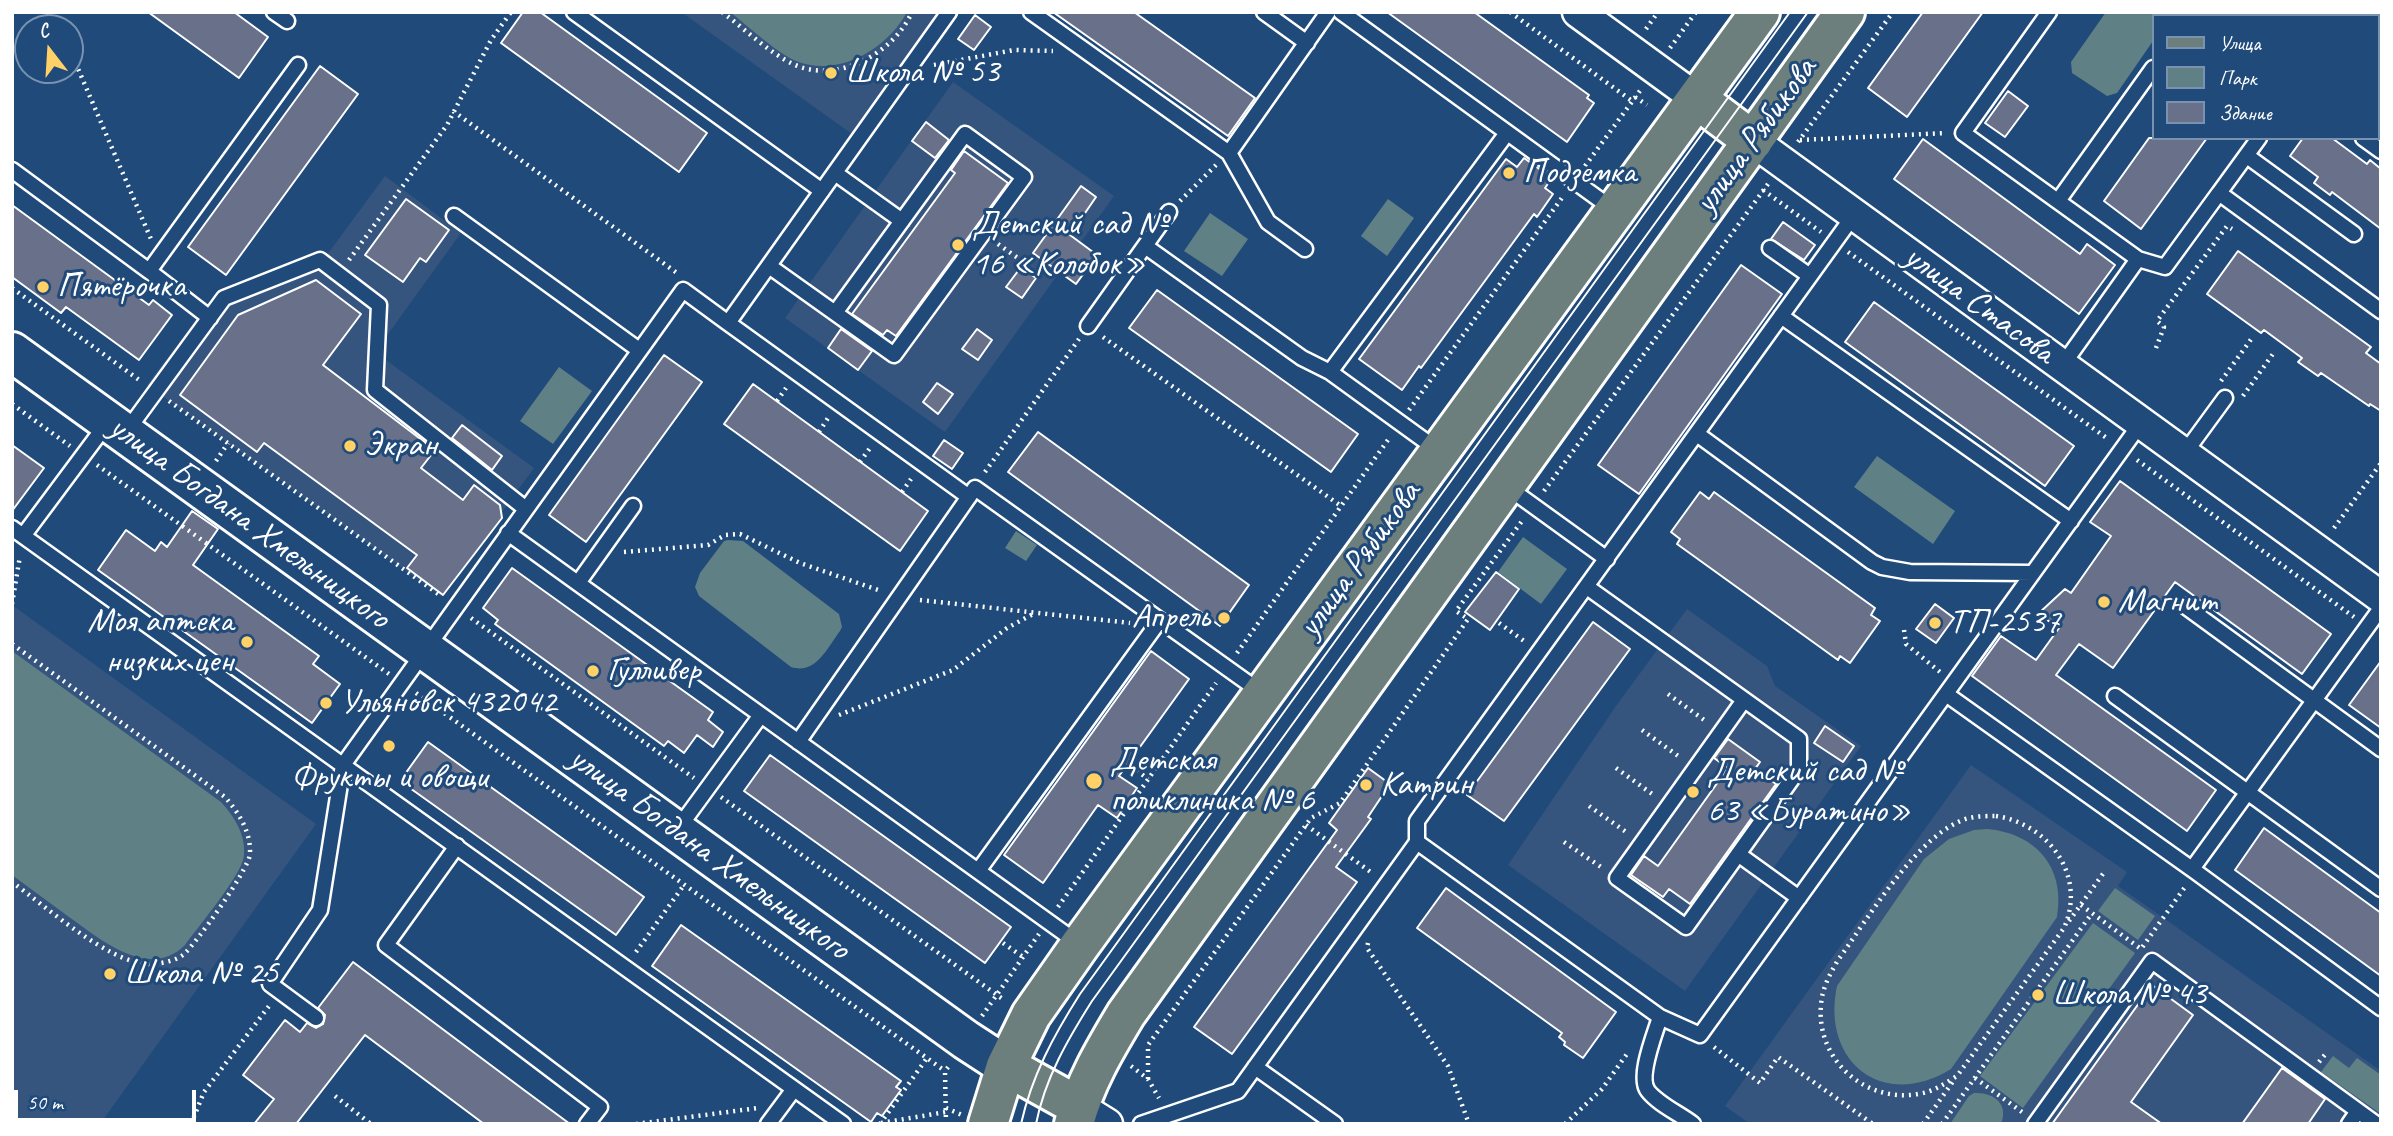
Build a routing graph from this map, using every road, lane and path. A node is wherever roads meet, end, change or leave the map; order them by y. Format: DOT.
graph roads {
  1 [pos="274,12"];
  2 [pos="511,12"];
  3 [pos="574,12"];
  4 [pos="722,12"];
  5 [pos="912,12"];
  6 [pos="948,12"];
  7 [pos="1031,12"];
  8 [pos="1264,12"];
  9 [pos="1328,12"];
  10 [pos="1341,12"];
  11 [pos="1510,12"];
  12 [pos="1578,12"];
  13 [pos="1658,12"];
  14 [pos="1696,12"];
  15 [pos="1760,12"];
  16 [pos="1845,12"];
  17 [pos="1893,12"];
  18 [pos="2049,12"];
  19 [pos="286,22"];
  20 [pos="1645,30"];
  21 [pos="1307,43"];
  22 [pos="1670,48"];
  23 [pos="1086,51"];
  24 [pos="298,65"];
  25 [pos="929,66"];
  26 [pos="2152,69"];
  27 [pos="84,83"];
  28 [pos="1643,86"];
  29 [pos="1634,99"];
  30 [pos="1697,99"];
  31 [pos="1647,105"];
  32 [pos="453,111"];
  33 [pos="1507,133"];
  34 [pos="1963,133"];
  35 [pos="2258,140"];
  36 [pos="2366,140"];
  37 [pos="1753,141"];
  38 [pos="2381,151"];
  39 [pos="1229,153"];
  40 [pos="2247,156"];
  41 [pos="12,170"];
  42 [pos="835,173"];
  43 [pos="1574,181"];
  44 [pos="822,191"];
  45 [pos="2219,193"];
  46 [pos="2058,201"];
  47 [pos="1616,211"];
  48 [pos="1169,212"];
  49 [pos="1854,215"];
  50 [pos="454,216"];
  51 [pos="902,221"];
  52 [pos="983,233"];
  53 [pos="2238,233"];
  54 [pos="2354,234"];
  55 [pos="1835,242"];
  56 [pos="1145,246"];
  57 [pos="1770,248"];
  58 [pos="1306,249"];
  59 [pos="159,258"];
  60 [pos="2138,259"];
  61 [pos="769,266"];
  62 [pos="1032,268"];
  63 [pos="149,271"];
  64 [pos="338,274"];
  65 [pos="1810,276"];
  66 [pos="12,288"];
  67 [pos="683,290"];
  68 [pos="2381,311"];
  69 [pos="835,313"];
  70 [pos="1782,316"];
  71 [pos="210,318"];
  72 [pos="728,323"];
  73 [pos="1094,331"];
  74 [pos="2252,338"];
  75 [pos="2156,348"];
  76 [pos="639,350"];
  77 [pos="2275,351"];
  78 [pos="12,352"];
  79 [pos="2062,366"];
  80 [pos="1331,372"];
  81 [pos="151,388"];
  82 [pos="2225,398"];
  83 [pos="12,404"];
  84 [pos="1400,423"];
  85 [pos="2141,423"];
  86 [pos="116,427"];
  87 [pos="1697,434"];
  88 [pos="228,443"];
  89 [pos="2122,449"];
  90 [pos="1440,451"];
  91 [pos="2184,454"];
  92 [pos="83,455"];
  93 [pos="2381,463"];
  94 [pos="213,465"];
  95 [pos="972,492"];
  96 [pos="1520,495"];
  97 [pos="633,506"];
  98 [pos="1341,506"];
  99 [pos="526,509"];
  100 [pos="2071,521"];
  101 [pos="2334,528"];
  102 [pos="18,532"];
  103 [pos="508,533"];
  104 [pos="599,554"];
  105 [pos="1607,559"];
  106 [pos="2033,573"];
  107 [pos="578,583"];
  108 [pos="1587,587"];
  109 [pos="441,596"];
  110 [pos="899,597"];
  111 [pos="2381,597"];
  112 [pos="12,604"];
  113 [pos="2185,606"];
  114 [pos="2381,608"];
  115 [pos="1035,612"];
  116 [pos="1158,623"];
  117 [pos="1499,623"];
  118 [pos="2367,626"];
  119 [pos="1904,630"];
  120 [pos="12,644"];
  121 [pos="425,650"];
  122 [pos="1539,652"];
  123 [pos="1226,668"];
  124 [pos="402,683"];
  125 [pos="1950,689"];
  126 [pos="1262,693"];
  127 [pos="1668,694"];
  128 [pos="2115,696"];
  129 [pos="1744,700"];
  130 [pos="2314,701"];
  131 [pos="761,715"];
  132 [pos="808,727"];
  133 [pos="1642,730"];
  134 [pos="1722,732"];
  135 [pos="798,742"];
  136 [pos="2381,749"];
  137 [pos="343,765"];
  138 [pos="1130,766"];
  139 [pos="1616,768"];
  140 [pos="1696,768"];
  141 [pos="1148,779"];
  142 [pos="2247,794"];
  143 [pos="1669,805"];
  144 [pos="1589,806"];
  145 [pos="1306,825"];
  146 [pos="677,831"];
  147 [pos="1417,842"];
  148 [pos="1564,842"];
  149 [pos="1642,843"];
  150 [pos="457,846"];
  151 [pos="1738,854"];
  152 [pos="978,871"];
  153 [pos="2105,871"];
  154 [pos="2194,871"];
  155 [pos="1617,878"];
  156 [pos="12,882"];
  157 [pos="1387,884"];
  158 [pos="684,885"];
  159 [pos="2381,889"];
  160 [pos="1799,898"];
  161 [pos="2081,905"];
  162 [pos="1369,910"];
  163 [pos="2092,913"];
  164 [pos="1048,922"];
  165 [pos="2064,928"];
  166 [pos="1003,943"];
  167 [pos="1080,944"];
  168 [pos="1023,957"];
  169 [pos="625,967"];
  170 [pos="281,991"];
  171 [pos="2381,1008"];
  172 [pos="981,1017"];
  173 [pos="1660,1017"];
  174 [pos="316,1018"];
  175 [pos="1700,1035"];
  176 [pos="927,1058"];
  177 [pos="1620,1064"];
  178 [pos="1006,1066"];
  179 [pos="1119,1066"];
  180 [pos="1255,1067"];
  181 [pos="1957,1076"];
  182 [pos="1975,1078"];
  183 [pos="794,1089"];
  184 [pos="335,1096"];
  185 [pos="758,1108"];
  186 [pos="2358,1111"];
  187 [pos="946,1112"];
  188 [pos="1086,1118"];
  189 [pos="880,1123"];
  190 [pos="2036,1123"];
  191 [pos="191,1124"];
  192 [pos="371,1124"];
  193 [pos="587,1124"];
  194 [pos="636,1124"];
  195 [pos="768,1124"];
  196 [pos="843,1124"];
  197 [pos="946,1124"];
  198 [pos="988,1124"];
  199 [pos="1141,1124"];
  200 [pos="1335,1124"];
  201 [pos="1469,1124"];
  202 [pos="1565,1124"];
  203 [pos="1693,1124"];
  204 [pos="1873,1124"];
  205 [pos="1923,1124"];
  206 [pos="1942,1124"];
  207 [pos="2348,1124"];
  208 [pos="2376,1124"];
  1 -- 19 [label="lane"];
  2 -- 32 [label="path"];
  3 -- 44 [label="lane"];
  4 -- 5 [label="path"];
  6 -- 42 [label="lane"];
  7 -- 23 [label="lane"];
  8 -- 21 [label="lane"];
  9 -- 21 [label="lane"];
  10 -- 33 [label="lane"];
  11 -- 29 [label="path"];
  12 -- 30 [label="street, улица Стасова"];
  13 -- 20 [label="path"];
  14 -- 22 [label="path"];
  15 -- 30 [label="main road, улица Рябикова"];
  16 -- 37 [label="main road, улица Рябикова"];
  17 -- 34 [label="path"];
  18 -- 34 [label="lane"];
  21 -- 39 [label="lane"];
  23 -- 25 [label="path"];
  23 -- 39 [label="lane"];
  24 -- 59 [label="lane"];
  26 -- 46 [label="lane"];
  27 -- 59 [label="path"];
  28 -- 29 [label="path"];
  29 -- 31 [label="path"];
  29 -- 43 [label="path"];
  30 -- 37 [label="main road, улица Стасова"];
  30 -- 47 [label="main road, улица Рябикова"];
  32 -- 64 [label="path"];
  32 -- 67 [label="path"];
  33 -- 43 [label="lane"];
  33 -- 80 [label="lane"];
  34 -- 46 [label="lane"];
  35 -- 40 [label="lane"];
  36 -- 38 [label="lane"];
  37 -- 49 [label="street, улица Стасова"];
  37 -- 96 [label="main road, улица Рябикова"];
  39 -- 48 [label="path"];
  39 -- 58 [label="lane"];
  40 -- 45 [label="lane"];
  40 -- 54 [label="lane"];
  41 -- 63 [label="lane"];
  42 -- 44 [label="lane"];
  42 -- 51 [label="lane"];
  43 -- 47 [label="lane"];
  43 -- 84 [label="path"];
  44 -- 61 [label="lane"];
  45 -- 60 [label="lane"];
  45 -- 68 [label="lane"];
  46 -- 60 [label="lane"];
  47 -- 90 [label="main road, улица Рябикова"];
  48 -- 56 [label="lane"];
  49 -- 55 [label="lane"];
  49 -- 79 [label="street, улица Стасова"];
  50 -- 76 [label="lane"];
  51 -- 52 [label="lane"];
  51 -- 69 [label="lane"];
  52 -- 62 [label="path"];
  52 -- 69 [label="lane"];
  53 -- 75 [label="path"];
  55 -- 65 [label="lane"];
  55 -- 89 [label="path"];
  55 -- 96 [label="path"];
  56 -- 73 [label="lane"];
  56 -- 80 [label="lane"];
  57 -- 65 [label="lane"];
  59 -- 63 [label="lane"];
  60 -- 79 [label="lane"];
  61 -- 69 [label="lane"];
  61 -- 72 [label="lane"];
  63 -- 71 [label="lane"];
  64 -- 71 [label="lane"];
  64 -- 99 [label="lane"];
  65 -- 70 [label="lane"];
  66 -- 81 [label="path"];
  67 -- 72 [label="lane"];
  67 -- 76 [label="lane"];
  70 -- 87 [label="lane"];
  70 -- 100 [label="lane"];
  71 -- 81 [label="lane"];
  72 -- 95 [label="lane"];
  73 -- 95 [label="path"];
  73 -- 98 [label="path"];
  74 -- 82 [label="path"];
  76 -- 99 [label="lane"];
  77 -- 82 [label="path"];
  78 -- 86 [label="street, улица Богдана Хмельницкого"];
  79 -- 85 [label="street, улица Стасова"];
  80 -- 84 [label="lane"];
  81 -- 86 [label="lane"];
  81 -- 88 [label="path"];
  82 -- 91 [label="lane"];
  83 -- 92 [label="path"];
  84 -- 90 [label="lane"];
  84 -- 98 [label="path"];
  85 -- 89 [label="lane"];
  85 -- 91 [label="street, улица Стасова"];
  86 -- 92 [label="lane"];
  86 -- 121 [label="street, улица Богдана Хмельницкого"];
  87 -- 105 [label="lane"];
  87 -- 106 [label="lane"];
  88 -- 94 [label="path"];
  88 -- 109 [label="path"];
  89 -- 100 [label="lane"];
  89 -- 118 [label="path"];
  90 -- 126 [label="main road, улица Рябикова"];
  91 -- 111 [label="street, улица Стасова"];
  92 -- 102 [label="lane"];
  92 -- 124 [label="path"];
  93 -- 101 [label="path"];
  95 -- 110 [label="lane"];
  95 -- 116 [label="lane"];
  96 -- 105 [label="lane"];
  96 -- 145 [label="path"];
  96 -- 188 [label="main road, улица Рябикова"];
  97 -- 104 [label="lane"];
  98 -- 123 [label="path"];
  99 -- 103 [label="lane"];
  100 -- 106 [label="lane"];
  102 -- 112 [label="path"];
  102 -- 137 [label="lane"];
  103 -- 107 [label="lane"];
  103 -- 121 [label="lane"];
  104 -- 107 [label="lane"];
  104 -- 110 [label="path"];
  105 -- 108 [label="lane"];
  106 -- 125 [label="lane"];
  107 -- 131 [label="lane"];
  108 -- 122 [label="lane"];
  108 -- 129 [label="lane"];
  110 -- 115 [label="path"];
  110 -- 132 [label="lane"];
  113 -- 130 [label="lane"];
  114 -- 118 [label="lane"];
  115 -- 116 [label="path"];
  115 -- 132 [label="path"];
  116 -- 123 [label="lane"];
  116 -- 152 [label="lane"];
  117 -- 122 [label="path"];
  118 -- 130 [label="lane"];
  119 -- 125 [label="path"];
  120 -- 156 [label="path"];
  121 -- 124 [label="lane"];
  121 -- 146 [label="street, улица Богдана Хмельницкого"];
  122 -- 147 [label="lane"];
  123 -- 126 [label="lane"];
  123 -- 141 [label="path"];
  124 -- 137 [label="lane"];
  124 -- 158 [label="path"];
  125 -- 154 [label="lane"];
  125 -- 160 [label="lane"];
  126 -- 167 [label="main road, улица Рябикова"];
  127 -- 134 [label="path"];
  128 -- 142 [label="lane"];
  129 -- 134 [label="lane"];
  129 -- 151 [label="lane"];
  130 -- 136 [label="lane"];
  130 -- 142 [label="lane"];
  131 -- 135 [label="lane"];
  131 -- 146 [label="lane"];
  132 -- 135 [label="lane"];
  133 -- 140 [label="path"];
  134 -- 140 [label="lane"];
  135 -- 152 [label="lane"];
  137 -- 150 [label="lane"];
  137 -- 170 [label="lane"];
  138 -- 141 [label="path"];
  139 -- 143 [label="path"];
  140 -- 143 [label="lane"];
  141 -- 164 [label="path"];
  142 -- 154 [label="lane"];
  142 -- 159 [label="lane"];
  143 -- 149 [label="lane"];
  144 -- 149 [label="path"];
  145 -- 157 [label="path"];
  145 -- 179 [label="path"];
  146 -- 178 [label="street, улица Богдана Хмельницкого"];
  147 -- 157 [label="lane"];
  147 -- 173 [label="lane"];
  148 -- 155 [label="path"];
  149 -- 155 [label="lane"];
  150 -- 169 [label="lane"];
  150 -- 193 [label="lane"];
  151 -- 155 [label="lane"];
  151 -- 160 [label="lane"];
  152 -- 164 [label="lane"];
  153 -- 161 [label="path"];
  154 -- 163 [label="path"];
  154 -- 171 [label="lane"];
  157 -- 162 [label="lane"];
  158 -- 169 [label="path"];
  158 -- 176 [label="path"];
  160 -- 175 [label="lane"];
  161 -- 163 [label="path"];
  161 -- 165 [label="path"];
  162 -- 180 [label="lane"];
  162 -- 201 [label="path"];
  163 -- 182 [label="path"];
  164 -- 167 [label="lane"];
  164 -- 168 [label="path"];
  165 -- 181 [label="path"];
  165 -- 181 [label="path"];
  166 -- 168 [label="path"];
  167 -- 178 [label="main road, улица Рябикова"];
  168 -- 172 [label="path"];
  169 -- 183 [label="lane"];
  170 -- 174 [label="lane"];
  170 -- 191 [label="path"];
  173 -- 175 [label="lane"];
  173 -- 203 [label="lane"];
  175 -- 204 [label="path"];
  176 -- 187 [label="path"];
  176 -- 189 [label="path"];
  177 -- 202 [label="path"];
  178 -- 188 [label="main road, улица Богдана Хмельницкого"];
  178 -- 198 [label="main road, улица Рябикова"];
  180 -- 199 [label="lane"];
  180 -- 200 [label="lane"];
  181 -- 205 [label="path"];
  182 -- 190 [label="path"];
  182 -- 206 [label="path"];
  183 -- 195 [label="lane"];
  183 -- 196 [label="lane"];
  184 -- 192 [label="path"];
  185 -- 194 [label="path"];
  186 -- 190 [label="lane"];
  186 -- 207 [label="lane"];
  186 -- 208 [label="lane"];
  187 -- 189 [label="path"];
  187 -- 197 [label="path"];
}
